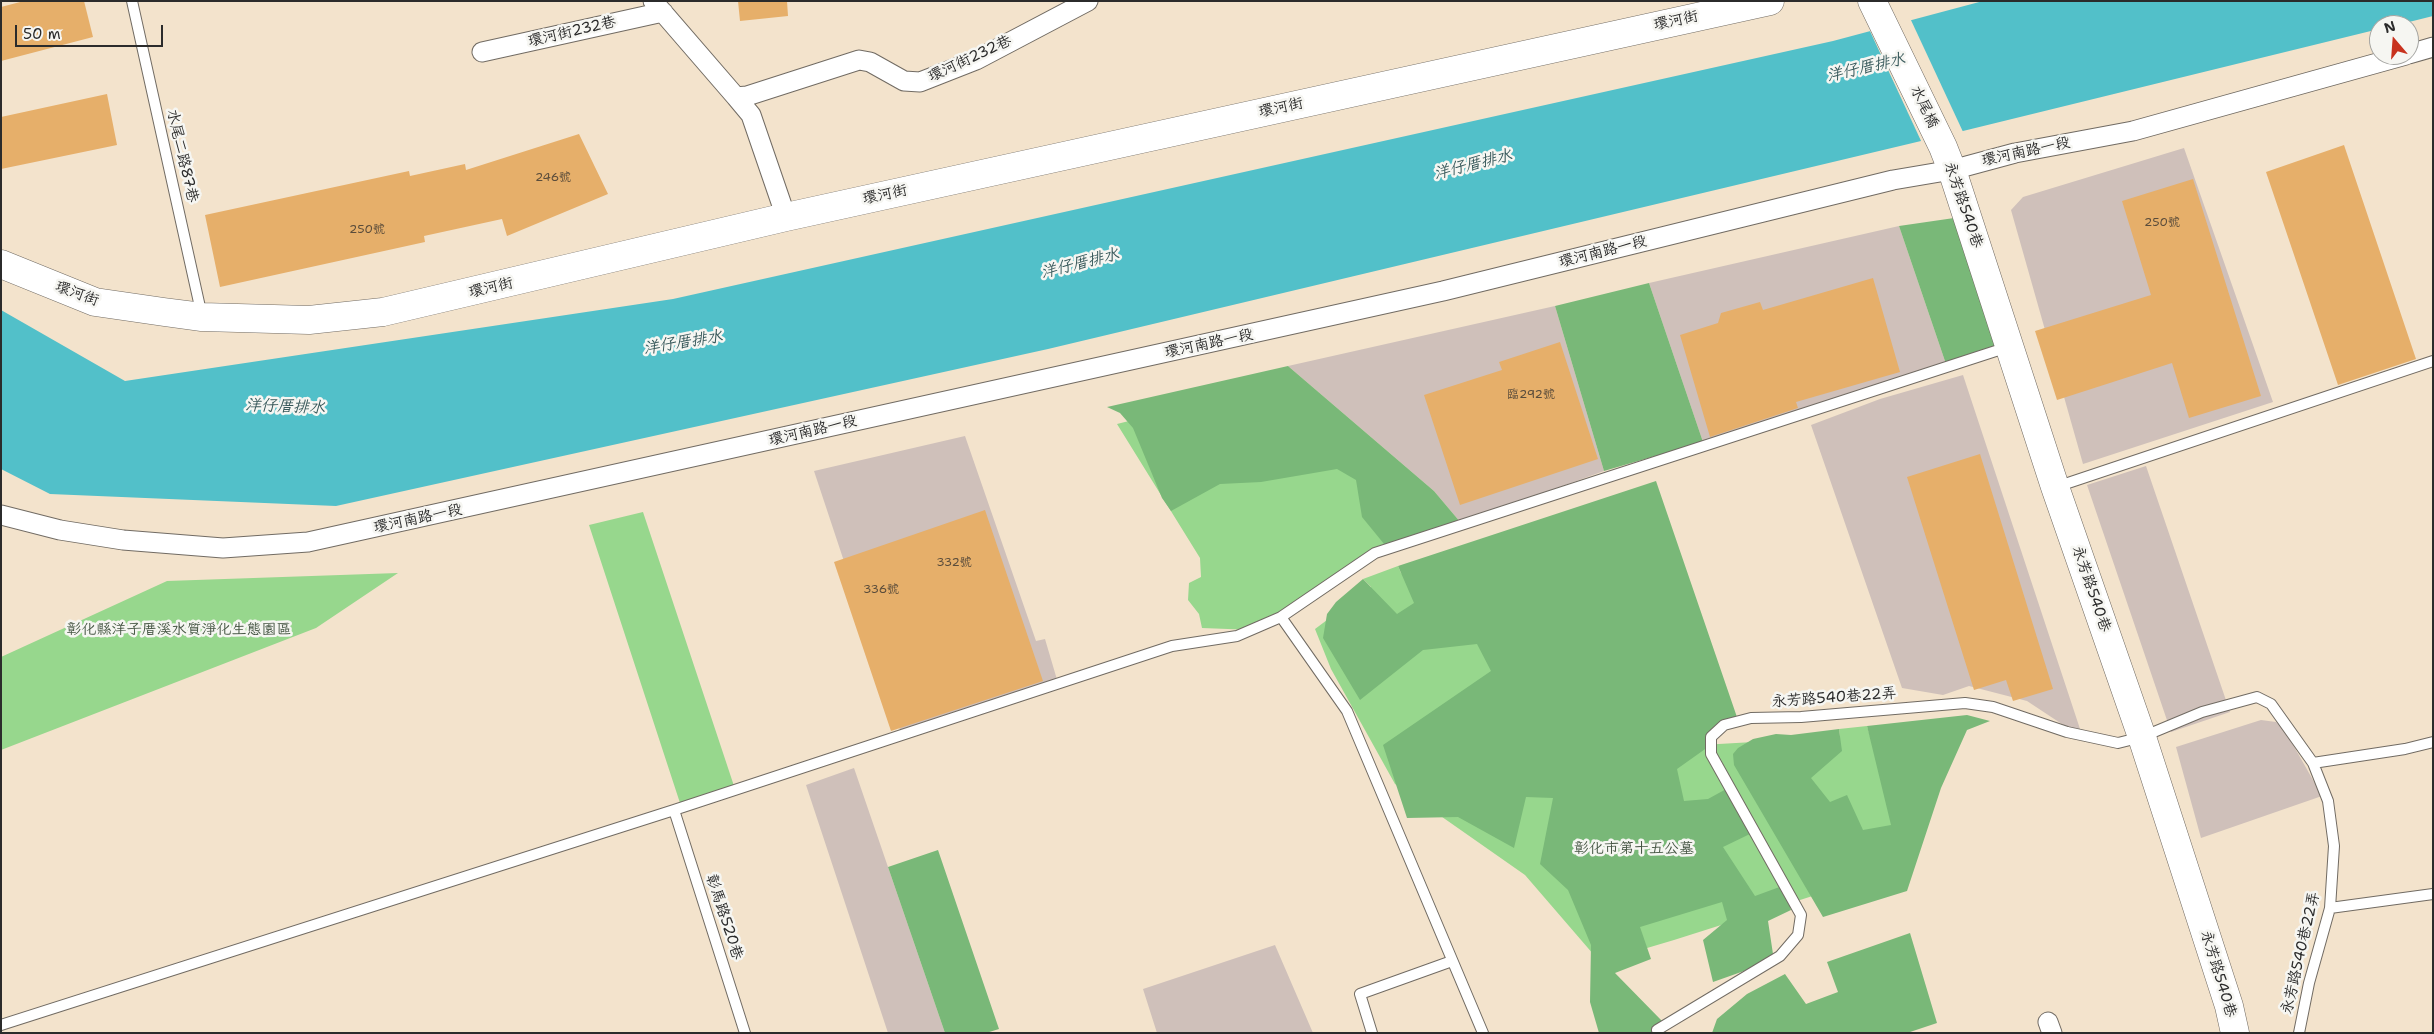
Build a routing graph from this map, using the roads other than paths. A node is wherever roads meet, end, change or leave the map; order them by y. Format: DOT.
graph roads {
  1 [pos="132,1"];
  2 [pos="1088,1"];
  3 [pos="1770,1"];
  4 [pos="658,6"];
  5 [pos="1875,7"];
  6 [pos="2433,48"];
  7 [pos="482,52"];
  8 [pos="2419,52"];
  9 [pos="2371,65"];
  10 [pos="736,97"];
  11 [pos="1948,158"];
  12 [pos="786,217"];
  13 [pos="1,264"];
  14 [pos="202,317"];
  15 [pos="2010,346"];
  16 [pos="2433,361"];
  17 [pos="2055,487"];
  18 [pos="1,515"];
  19 [pos="1281,618"];
  20 [pos="2142,737"];
  21 [pos="2433,742"];
  22 [pos="2313,763"];
  23 [pos="674,810"];
  24 [pos="2433,894"];
  25 [pos="2330,908"];
  26 [pos="1452,961"];
  27 [pos="1,1025"];
  28 [pos="745,1033"];
  29 [pos="1372,1033"];
  30 [pos="1482,1033"];
  31 [pos="1658,1033"];
  32 [pos="2235,1033"];
  33 [pos="2299,1033"];
  1 -- 14 [label="lane, 水尾二路87巷"];
  2 -- 10 [label="street, 環河街232巷"];
  3 -- 12 [label="street, 環河街"];
  4 -- 7 [label="street, 環河街232巷"];
  4 -- 10 [label="street, 環河街232巷"];
  5 -- 11 [label="street, 水尾橋"];
  6 -- 8 [label="street, 環河南路一段"];
  9 -- 11 [label="street, 環河南路一段"];
  10 -- 12 [label="street, 環河街232巷"];
  11 -- 15 [label="street, 永芳路540巷"];
  11 -- 18 [label="street, 環河南路一段"];
  12 -- 14 [label="street, 環河街"];
  13 -- 14 [label="street, 環河街"];
  15 -- 17 [label="street, 永芳路540巷"];
  15 -- 19 [label="lane"];
  16 -- 17 [label="lane"];
  17 -- 20 [label="street, 永芳路540巷"];
  19 -- 23 [label="lane"];
  19 -- 26 [label="lane"];
  20 -- 22 [label="lane, 永芳路540巷22弄"];
  20 -- 31 [label="lane, 永芳路540巷22弄"];
  20 -- 32 [label="street, 永芳路540巷"];
  21 -- 22 [label="lane"];
  22 -- 25 [label="lane, 永芳路540巷22弄"];
  23 -- 27 [label="lane"];
  23 -- 28 [label="lane, 彰馬路520巷"];
  24 -- 25 [label="lane"];
  25 -- 33 [label="lane, 永芳路540巷22弄"];
  26 -- 29 [label="lane"];
  26 -- 30 [label="lane"];
}
